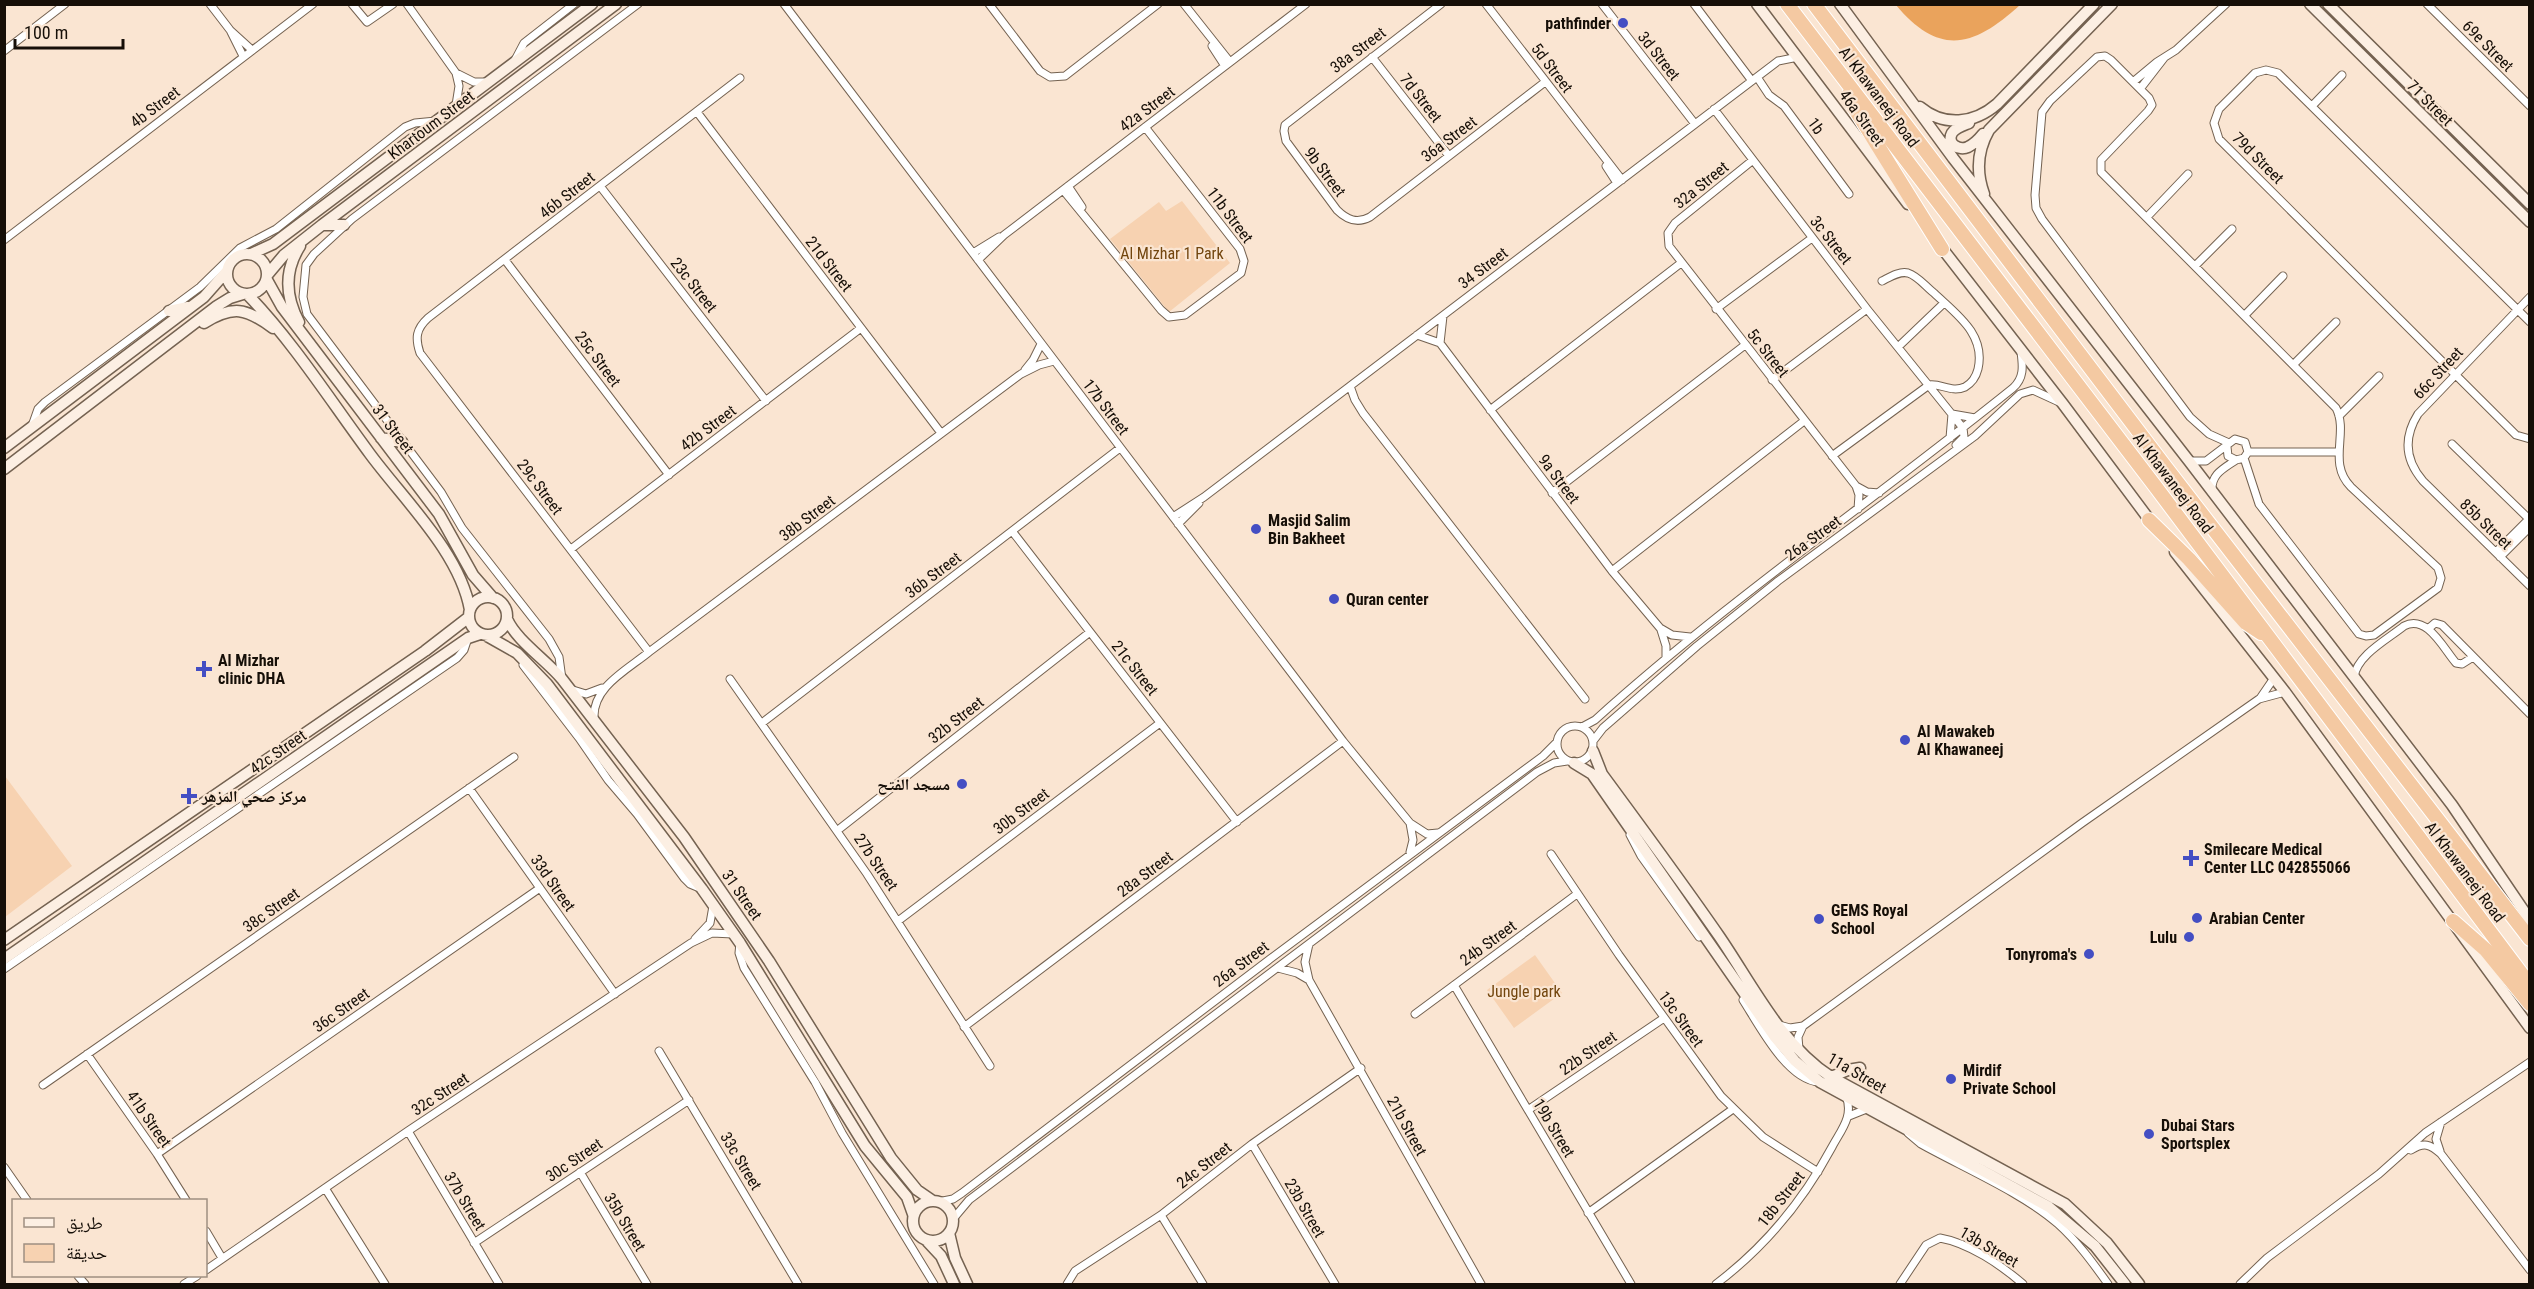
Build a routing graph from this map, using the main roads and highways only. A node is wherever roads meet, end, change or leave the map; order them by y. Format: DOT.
graph roads {
  1 [pos="1787,4"];
  2 [pos="1814,4"];
  3 [pos="1844,78"];
  4 [pos="1942,249"];
  5 [pos="2149,520"];
  6 [pos="2266,634"];
  7 [pos="2453,921"];
  8 [pos="2529,939"];
  9 [pos="2529,985"];
  10 [pos="2529,1004"];
  1 -- 3 [label="highway, Al Khawaneej Road"];
  2 -- 8 [label="highway, Al Khawaneej Road"];
  3 -- 4 [label="highway"];
  3 -- 6 [label="highway, Al Khawaneej Road"];
  5 -- 6 [label="highway"];
  6 -- 9 [label="highway, Al Khawaneej Road"];
  7 -- 10 [label="highway"];
}
